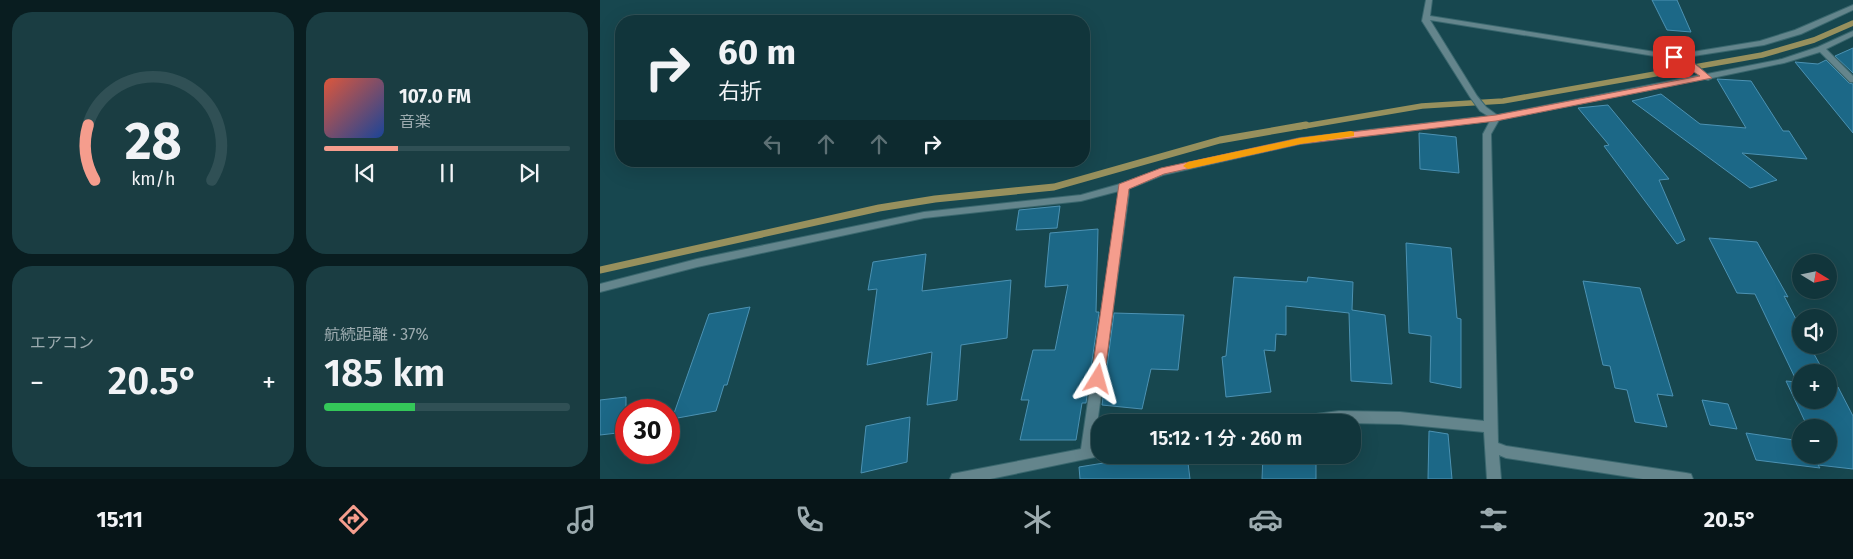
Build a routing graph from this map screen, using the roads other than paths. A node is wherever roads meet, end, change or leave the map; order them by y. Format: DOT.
graph roads {
  1 [pos="1429,0"];
  2 [pos="1853,7"];
  3 [pos="1426,17"];
  4 [pos="1853,33"];
  5 [pos="1821,49"];
  6 [pos="1674,57"];
  7 [pos="1704,75"];
  8 [pos="1853,80"];
  9 [pos="1496,118"];
  10 [pos="1123,187"];
  11 [pos="600,288"];
  12 [pos="1098,414"];
  13 [pos="1361,417"];
  14 [pos="1490,427"];
  15 [pos="1493,447"];
  16 [pos="1091,453"];
  17 [pos="957,479"];
  18 [pos="1494,479"];
  19 [pos="1686,479"];
  1 -- 3 [label="street"];
  2 -- 6 [label="street"];
  3 -- 6 [label="street"];
  3 -- 9 [label="street"];
  4 -- 5 [label="street"];
  5 -- 7 [label="street"];
  5 -- 8 [label="street"];
  6 -- 7 [label="street"];
  7 -- 9 [label="street"];
  9 -- 10 [label="street"];
  9 -- 14 [label="street"];
  10 -- 11 [label="street"];
  10 -- 12 [label="street"];
  13 -- 14 [label="street"];
  14 -- 15 [label="street"];
  15 -- 18 [label="street"];
  15 -- 19 [label="street"];
  16 -- 17 [label="street"];
}
